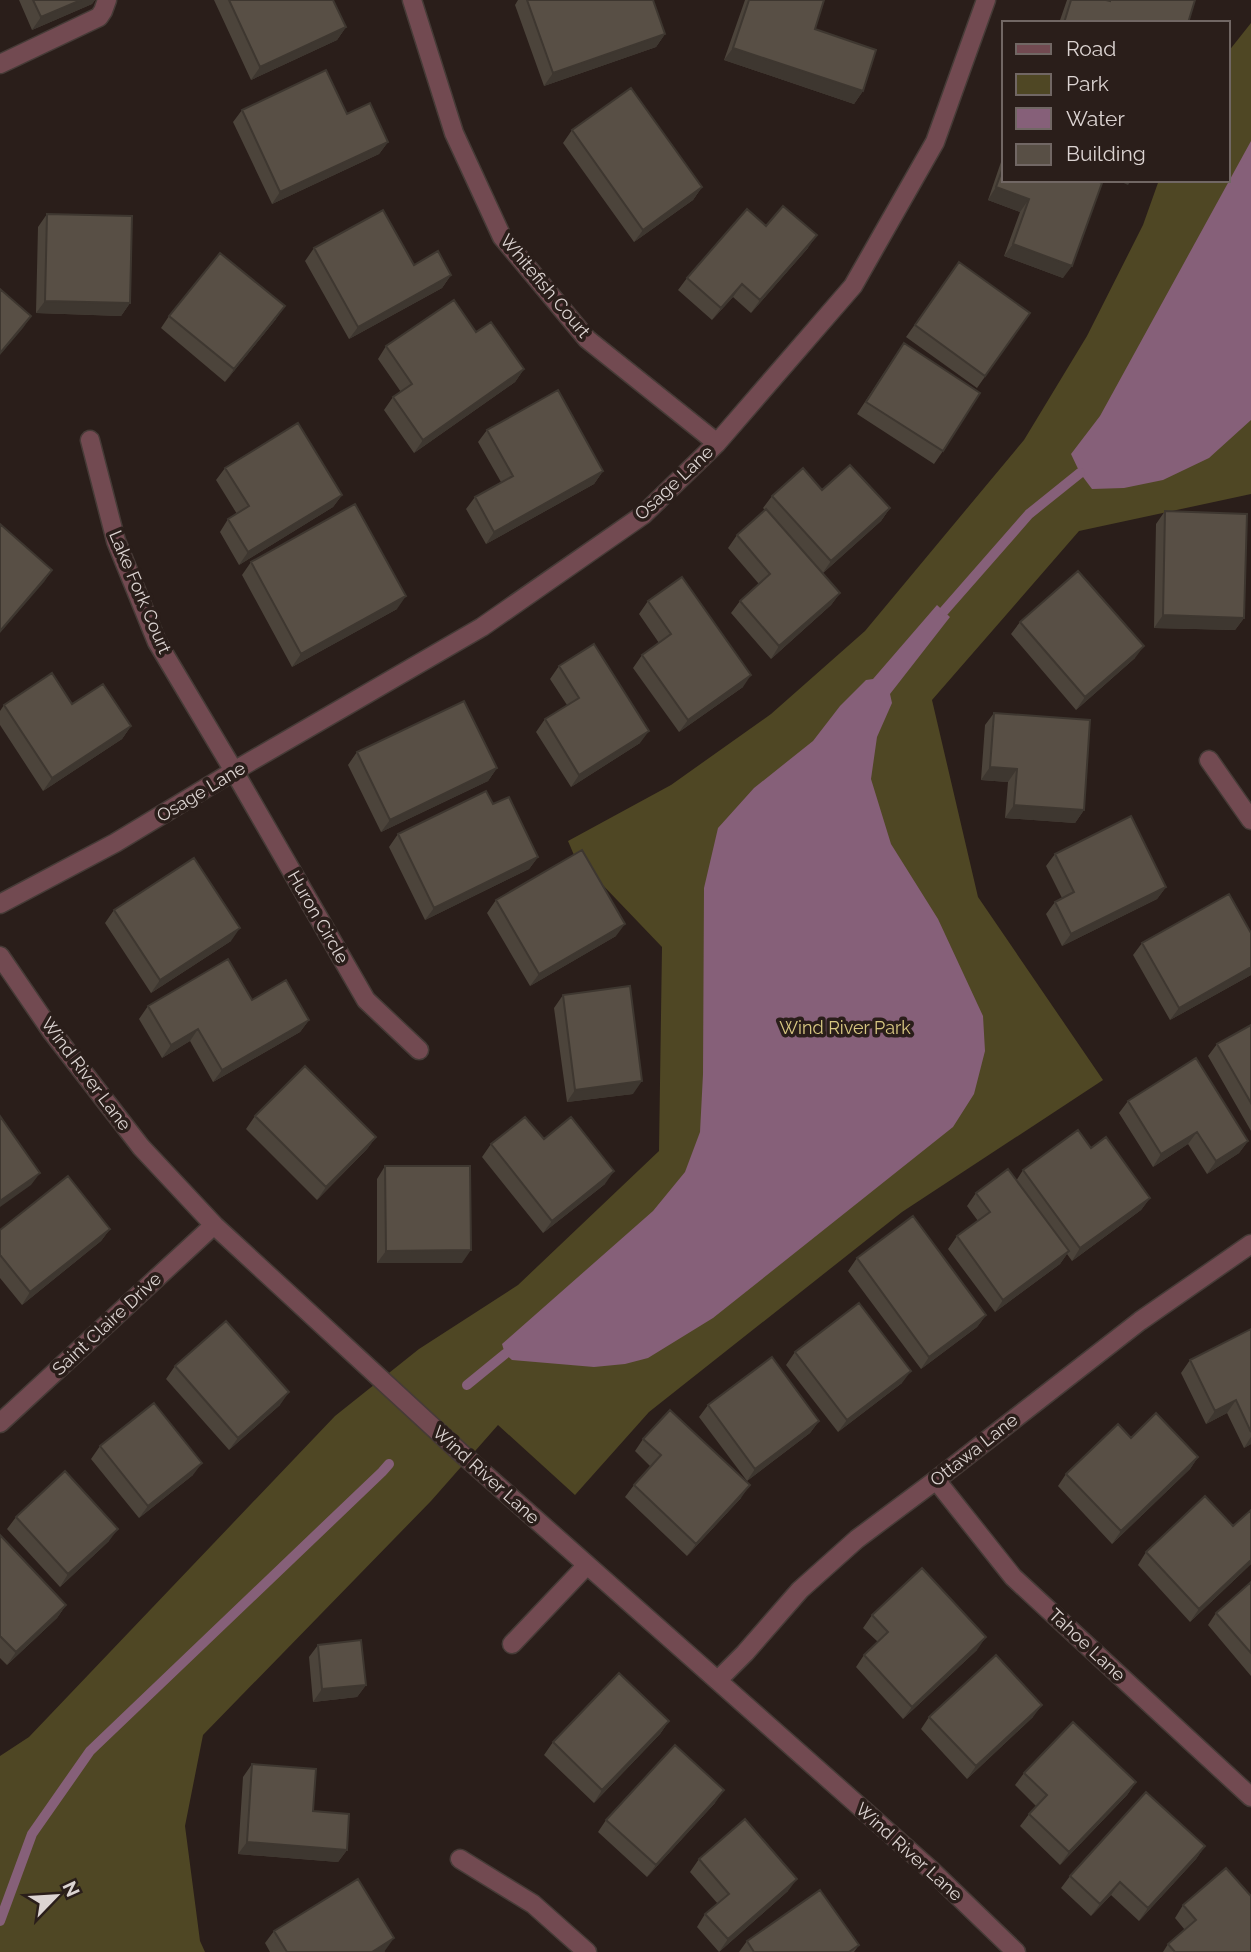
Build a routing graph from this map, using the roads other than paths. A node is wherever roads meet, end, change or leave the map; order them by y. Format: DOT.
graph roads {
  1 [pos="107,0"];
  2 [pos="412,0"];
  3 [pos="986,0"];
  4 [pos="0,64"];
  5 [pos="90,440"];
  6 [pos="718,443"];
  7 [pos="1209,760"];
  8 [pos="234,771"];
  9 [pos="1251,820"];
  10 [pos="0,904"];
  11 [pos="0,956"];
  12 [pos="419,1050"];
  13 [pos="214,1225"];
  14 [pos="1251,1244"];
  15 [pos="0,1423"];
  16 [pos="936,1480"];
  17 [pos="587,1565"];
  18 [pos="512,1644"];
  19 [pos="718,1680"];
  20 [pos="1251,1797"];
  21 [pos="460,1859"];
  22 [pos="587,1952"];
  23 [pos="1016,1952"];
  1 -- 4 [label="street"];
  2 -- 6 [label="street, Whitefish Court"];
  3 -- 6 [label="street, Osage Lane"];
  5 -- 8 [label="street, Lake Fork Court"];
  6 -- 8 [label="street, Osage Lane"];
  7 -- 9 [label="street"];
  8 -- 10 [label="street, Osage Lane"];
  8 -- 12 [label="street, Huron Circle"];
  11 -- 13 [label="street, Wind River Lane"];
  13 -- 15 [label="street, Saint Claire Drive"];
  13 -- 17 [label="street, Wind River Lane"];
  14 -- 16 [label="street, Ottawa Lane"];
  16 -- 19 [label="street, Ottawa Lane"];
  16 -- 20 [label="street, Tahoe Lane"];
  17 -- 18 [label="street"];
  17 -- 19 [label="street, Wind River Lane"];
  19 -- 23 [label="street, Wind River Lane"];
  21 -- 22 [label="street"];
}
